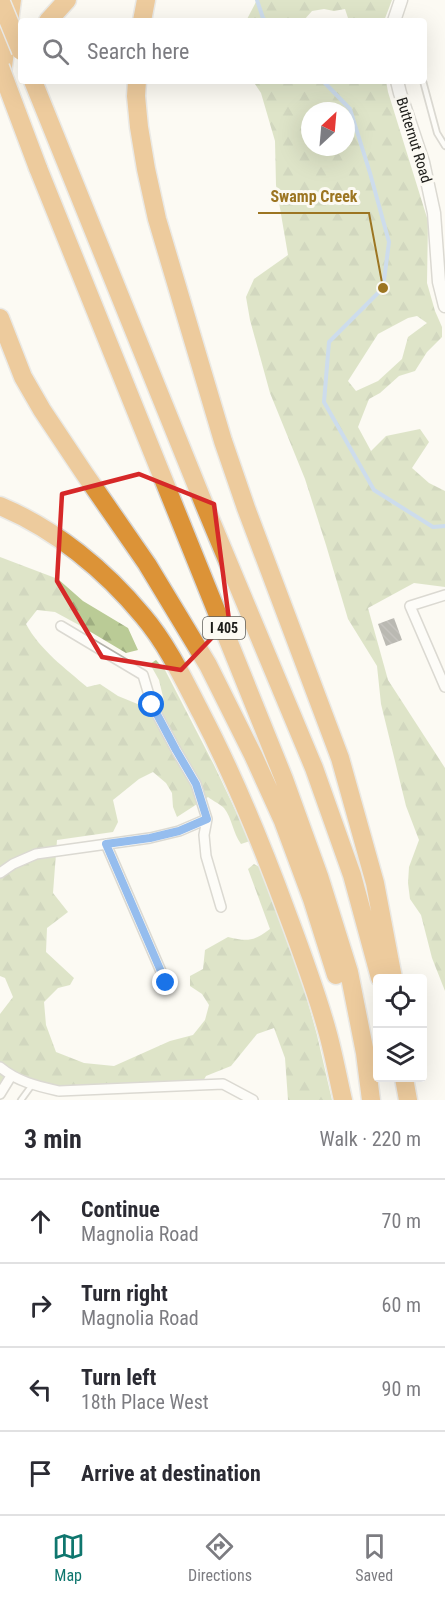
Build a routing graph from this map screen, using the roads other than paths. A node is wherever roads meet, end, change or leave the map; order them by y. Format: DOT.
graph roads {
  1 [pos="0,0"];
  2 [pos="7,0"];
  3 [pos="12,0"];
  4 [pos="67,0"];
  5 [pos="146,0"];
  6 [pos="400,0"];
  7 [pos="51,18"];
  8 [pos="143,18"];
  9 [pos="395,18"];
  10 [pos="18,31"];
  11 [pos="18,45"];
  12 [pos="18,55"];
  13 [pos="0,67"];
  14 [pos="0,74"];
  15 [pos="35,84"];
  16 [pos="137,84"];
  17 [pos="398,84"];
  18 [pos="424,84"];
  19 [pos="0,90"];
  20 [pos="445,146"];
  21 [pos="445,306"];
  22 [pos="0,318"];
  23 [pos="0,506"];
  24 [pos="445,595"];
  25 [pos="61,626"];
  26 [pos="445,687"];
  27 [pos="207,819"];
  28 [pos="106,844"];
  29 [pos="0,873"];
  30 [pos="221,907"];
  31 [pos="379,974"];
  32 [pos="392,974"];
  33 [pos="166,983"];
  34 [pos="0,1067"];
  35 [pos="11,1076"];
  36 [pos="406,1082"];
  37 [pos="32,1086"];
  38 [pos="0,1094"];
  39 [pos="21,1100"];
  40 [pos="253,1100"];
  41 [pos="343,1100"];
  42 [pos="365,1100"];
  43 [pos="371,1100"];
  44 [pos="409,1100"];
  1 -- 11 [label="highway, bridge"];
  2 -- 10 [label="highway"];
  3 -- 19 [label="highway"];
  4 -- 7 [label="highway"];
  5 -- 8 [label="highway"];
  6 -- 9 [label="street"];
  12 -- 14 [label="highway"];
  13 -- 43 [label="highway, I 405, bridge"];
  15 -- 31 [label="highway, I 405"];
  16 -- 32 [label="highway"];
  17 -- 21 [label="street, Butternut Road"];
  18 -- 20 [label="lane"];
  22 -- 42 [label="highway"];
  23 -- 41 [label="highway"];
  24 -- 26 [label="street"];
  25 -- 27 [label="street"];
  27 -- 28 [label="street"];
  27 -- 30 [label="street"];
  28 -- 29 [label="street"];
  28 -- 33 [label="street"];
  34 -- 35 [label="street"];
  35 -- 37 [label="street"];
  35 -- 38 [label="street"];
  36 -- 44 [label="highway"];
  37 -- 39 [label="lane"];
  37 -- 40 [label="street"];
}
